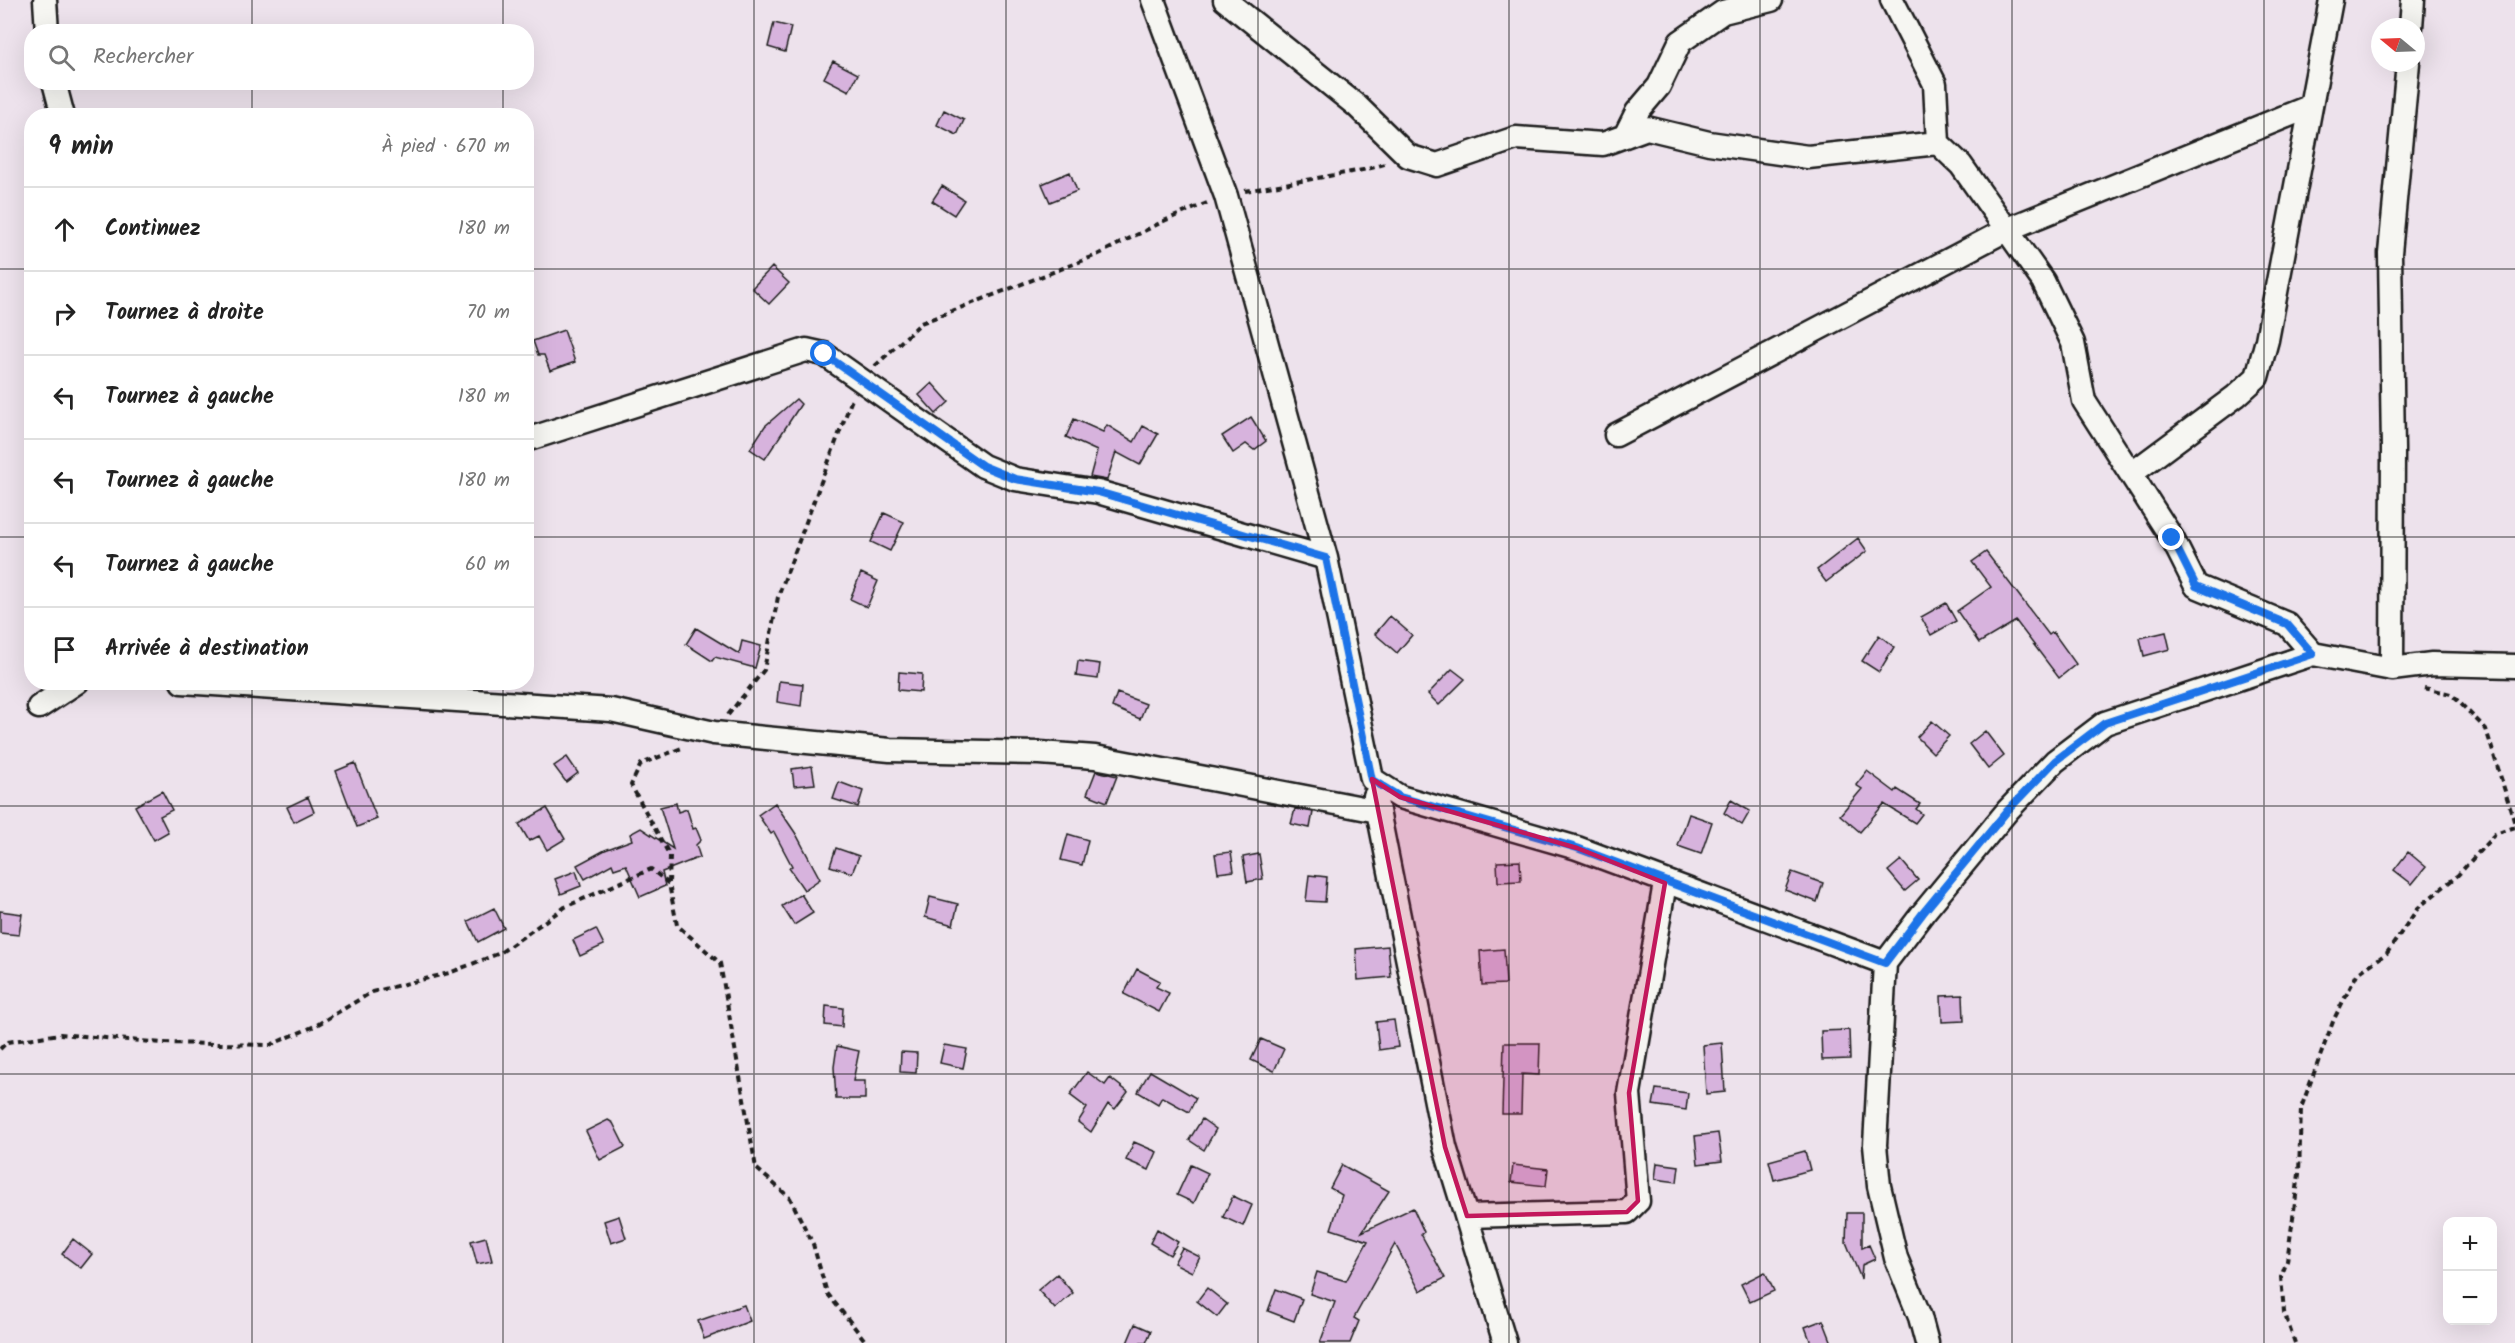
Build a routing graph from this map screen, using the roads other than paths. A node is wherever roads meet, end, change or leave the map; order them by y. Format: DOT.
graph roads {
  1 [pos="45,0"];
  2 [pos="1153,0"];
  3 [pos="1225,0"];
  4 [pos="1892,0"];
  5 [pos="2331,0"];
  6 [pos="2413,0"];
  7 [pos="1765,1"];
  8 [pos="2412,18"];
  9 [pos="46,24"];
  10 [pos="2407,72"];
  11 [pos="56,90"];
  12 [pos="2309,107"];
  13 [pos="61,108"];
  14 [pos="1625,136"];
  15 [pos="1938,143"];
  16 [pos="2008,229"];
  17 [pos="1616,435"];
  18 [pos="534,437"];
  19 [pos="2131,474"];
  20 [pos="1326,558"];
  21 [pos="2313,654"];
  22 [pos="2515,666"];
  23 [pos="2392,669"];
  24 [pos="65,690"];
  25 [pos="305,690"];
  26 [pos="39,707"];
  27 [pos="1372,780"];
  28 [pos="1378,811"];
  29 [pos="1665,883"];
  30 [pos="1885,963"];
  31 [pos="1467,1216"];
  32 [pos="1505,1343"];
  33 [pos="1927,1343"];
  1 -- 9 [label="street"];
  2 -- 20 [label="street"];
  3 -- 14 [label="street"];
  4 -- 15 [label="street"];
  5 -- 12 [label="street"];
  6 -- 8 [label="street"];
  7 -- 14 [label="street"];
  10 -- 23 [label="street"];
  11 -- 13 [label="street"];
  12 -- 16 [label="street"];
  12 -- 19 [label="street"];
  14 -- 15 [label="street"];
  15 -- 16 [label="street"];
  16 -- 17 [label="street"];
  16 -- 19 [label="street"];
  18 -- 20 [label="street"];
  19 -- 21 [label="street"];
  20 -- 27 [label="street"];
  21 -- 23 [label="street"];
  21 -- 30 [label="street"];
  22 -- 23 [label="street"];
  24 -- 26 [label="street"];
  25 -- 28 [label="street"];
  27 -- 28 [label="street"];
  27 -- 29 [label="street"];
  28 -- 31 [label="street"];
  29 -- 30 [label="street"];
  29 -- 31 [label="street"];
  30 -- 33 [label="street"];
  31 -- 32 [label="street"];
}
